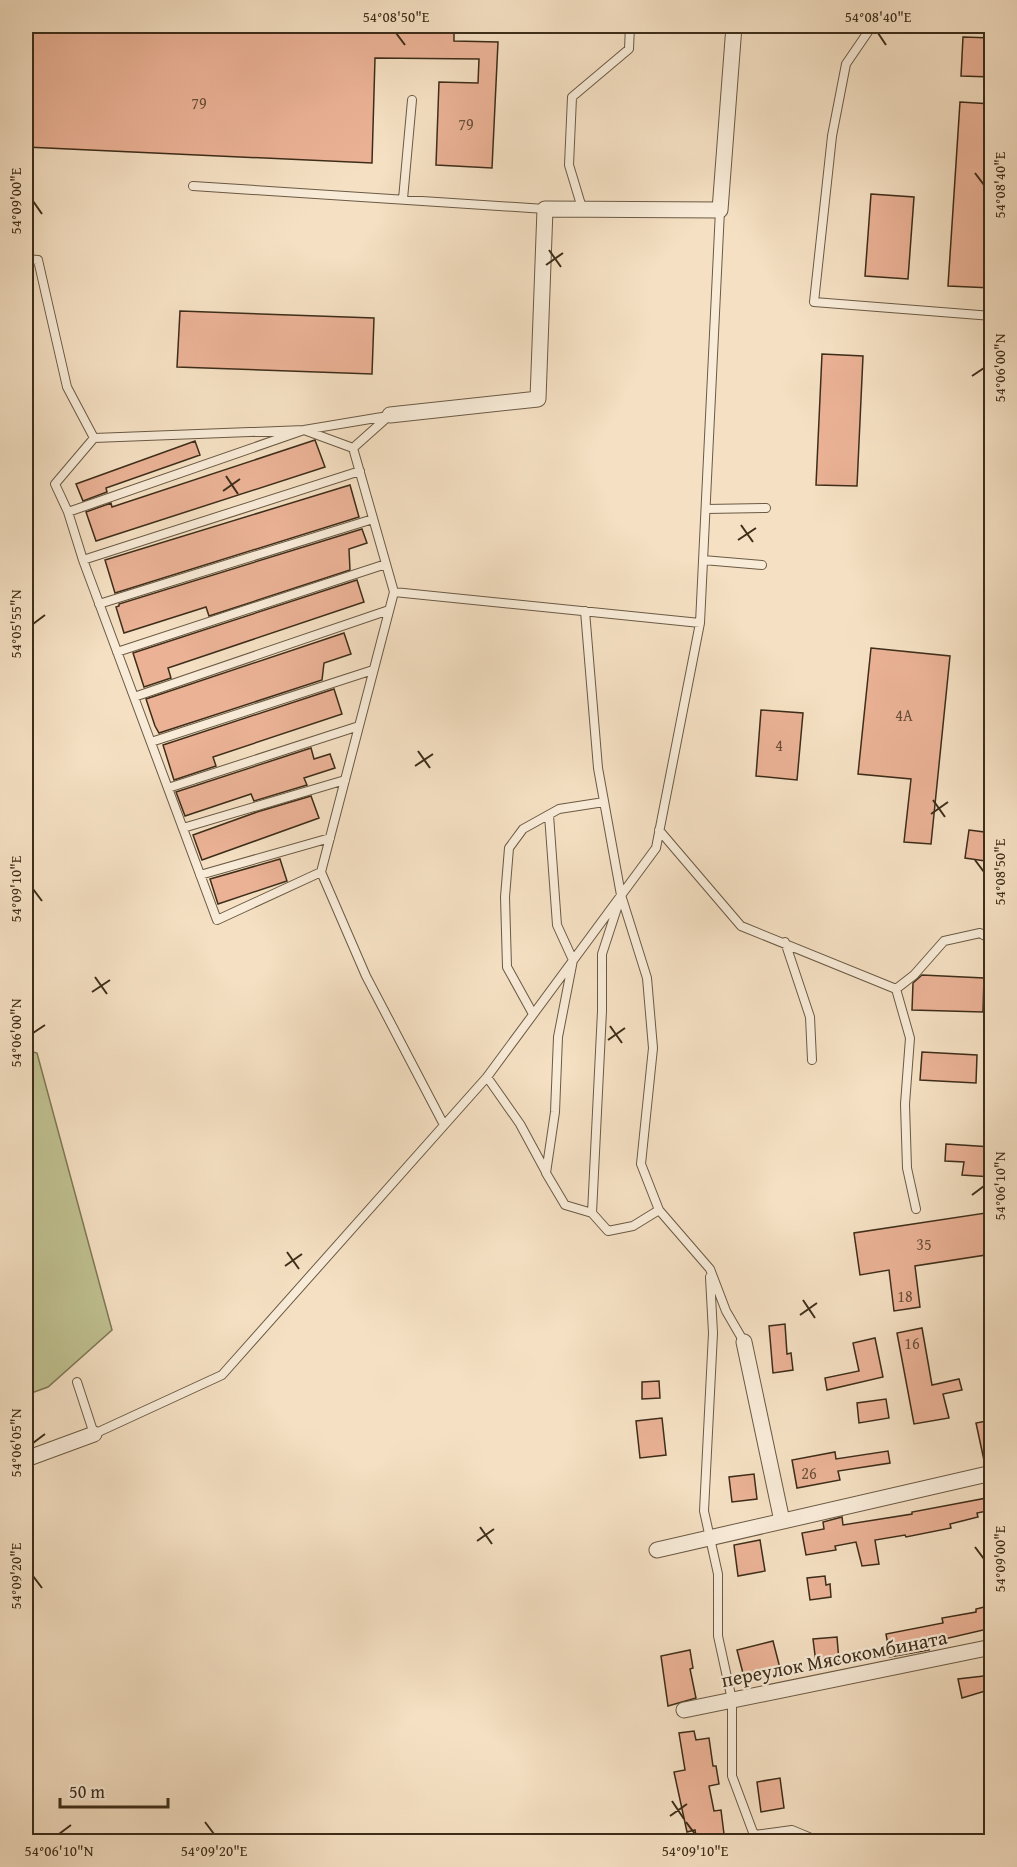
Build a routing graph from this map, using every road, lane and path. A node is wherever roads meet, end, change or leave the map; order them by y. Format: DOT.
graph roads {
  1 [pos="630,26"];
  2 [pos="734,26"];
  3 [pos="872,26"];
  4 [pos="412,99"];
  5 [pos="193,186"];
  6 [pos="403,199"];
  7 [pos="545,208"];
  8 [pos="582,208"];
  9 [pos="720,210"];
  10 [pos="26,259"];
  11 [pos="992,316"];
  12 [pos="390,416"];
  13 [pos="304,430"];
  14 [pos="94,438"];
  15 [pos="353,448"];
  16 [pos="360,471"];
  17 [pos="766,508"];
  18 [pos="706,509"];
  19 [pos="68,512"];
  20 [pos="373,519"];
  21 [pos="703,560"];
  22 [pos="83,561"];
  23 [pos="386,564"];
  24 [pos="762,565"];
  25 [pos="394,592"];
  26 [pos="99,604"];
  27 [pos="389,610"];
  28 [pos="585,611"];
  29 [pos="700,623"];
  30 [pos="117,652"];
  31 [pos="373,670"];
  32 [pos="134,697"];
  33 [pos="359,726"];
  34 [pos="151,742"];
  35 [pos="345,780"];
  36 [pos="168,788"];
  37 [pos="604,802"];
  38 [pos="549,815"];
  39 [pos="183,828"];
  40 [pos="659,830"];
  41 [pos="330,838"];
  42 [pos="321,872"];
  43 [pos="200,875"];
  44 [pos="621,895"];
  45 [pos="992,940"];
  46 [pos="785,942"];
  47 [pos="573,960"];
  48 [pos="896,989"];
  49 [pos="533,1014"];
  50 [pos="812,1060"];
  51 [pos="487,1077"];
  52 [pos="444,1125"];
  53 [pos="546,1173"];
  54 [pos="916,1209"];
  55 [pos="659,1210"];
  56 [pos="592,1213"];
  57 [pos="710,1269"];
  58 [pos="744,1342"];
  59 [pos="77,1382"];
  60 [pos="94,1434"];
  61 [pos="26,1459"];
  62 [pos="992,1473"];
  63 [pos="782,1521"];
  64 [pos="709,1538"];
  65 [pos="657,1550"];
  66 [pos="992,1647"];
  67 [pos="732,1700"];
  68 [pos="684,1710"];
  69 [pos="821,1842"];
  1 -- 8 [label="lane"];
  2 -- 9 [label="street"];
  3 -- 11 [label="lane"];
  4 -- 6 [label="lane"];
  5 -- 6 [label="lane"];
  6 -- 7 [label="lane"];
  7 -- 8 [label="street"];
  7 -- 12 [label="street"];
  8 -- 9 [label="street"];
  9 -- 18 [label="lane"];
  10 -- 14 [label="lane"];
  12 -- 13 [label="lane"];
  12 -- 15 [label="lane"];
  13 -- 14 [label="lane"];
  13 -- 15 [label="lane"];
  13 -- 19 [label="lane"];
  14 -- 19 [label="lane"];
  15 -- 16 [label="lane"];
  16 -- 20 [label="lane"];
  16 -- 22 [label="lane"];
  17 -- 18 [label="lane"];
  18 -- 21 [label="lane"];
  19 -- 22 [label="lane"];
  20 -- 23 [label="lane"];
  20 -- 26 [label="lane"];
  21 -- 24 [label="lane"];
  21 -- 29 [label="lane"];
  22 -- 26 [label="lane"];
  23 -- 25 [label="lane"];
  23 -- 30 [label="lane"];
  25 -- 27 [label="lane"];
  25 -- 28 [label="lane"];
  26 -- 30 [label="lane"];
  27 -- 31 [label="lane"];
  27 -- 32 [label="lane"];
  28 -- 29 [label="lane"];
  28 -- 37 [label="lane"];
  29 -- 40 [label="lane"];
  30 -- 32 [label="lane"];
  31 -- 33 [label="lane"];
  31 -- 34 [label="lane"];
  32 -- 34 [label="lane"];
  33 -- 35 [label="lane"];
  33 -- 36 [label="lane"];
  34 -- 36 [label="lane"];
  35 -- 39 [label="lane"];
  35 -- 41 [label="lane"];
  36 -- 39 [label="lane"];
  37 -- 38 [label="lane"];
  37 -- 44 [label="lane"];
  38 -- 47 [label="lane"];
  38 -- 49 [label="lane"];
  39 -- 43 [label="lane"];
  40 -- 44 [label="lane"];
  40 -- 46 [label="lane"];
  41 -- 42 [label="lane"];
  41 -- 43 [label="lane"];
  42 -- 43 [label="lane"];
  42 -- 52 [label="lane"];
  44 -- 47 [label="lane"];
  44 -- 55 [label="lane"];
  44 -- 56 [label="lane"];
  45 -- 48 [label="lane"];
  46 -- 48 [label="lane"];
  46 -- 50 [label="lane"];
  47 -- 49 [label="lane"];
  47 -- 53 [label="lane"];
  48 -- 54 [label="lane"];
  49 -- 51 [label="lane"];
  51 -- 52 [label="lane"];
  51 -- 53 [label="lane"];
  52 -- 60 [label="lane"];
  53 -- 56 [label="lane"];
  55 -- 56 [label="lane"];
  55 -- 57 [label="lane"];
  57 -- 58 [label="lane"];
  57 -- 64 [label="lane"];
  58 -- 63 [label="street"];
  59 -- 60 [label="lane"];
  60 -- 61 [label="street"];
  62 -- 63 [label="street"];
  63 -- 64 [label="street"];
  64 -- 65 [label="street"];
  64 -- 67 [label="lane"];
  66 -- 67 [label="street, переулок Мясокомбината"];
  67 -- 68 [label="street, переулок Мясокомбината"];
  67 -- 69 [label="lane"];
}
